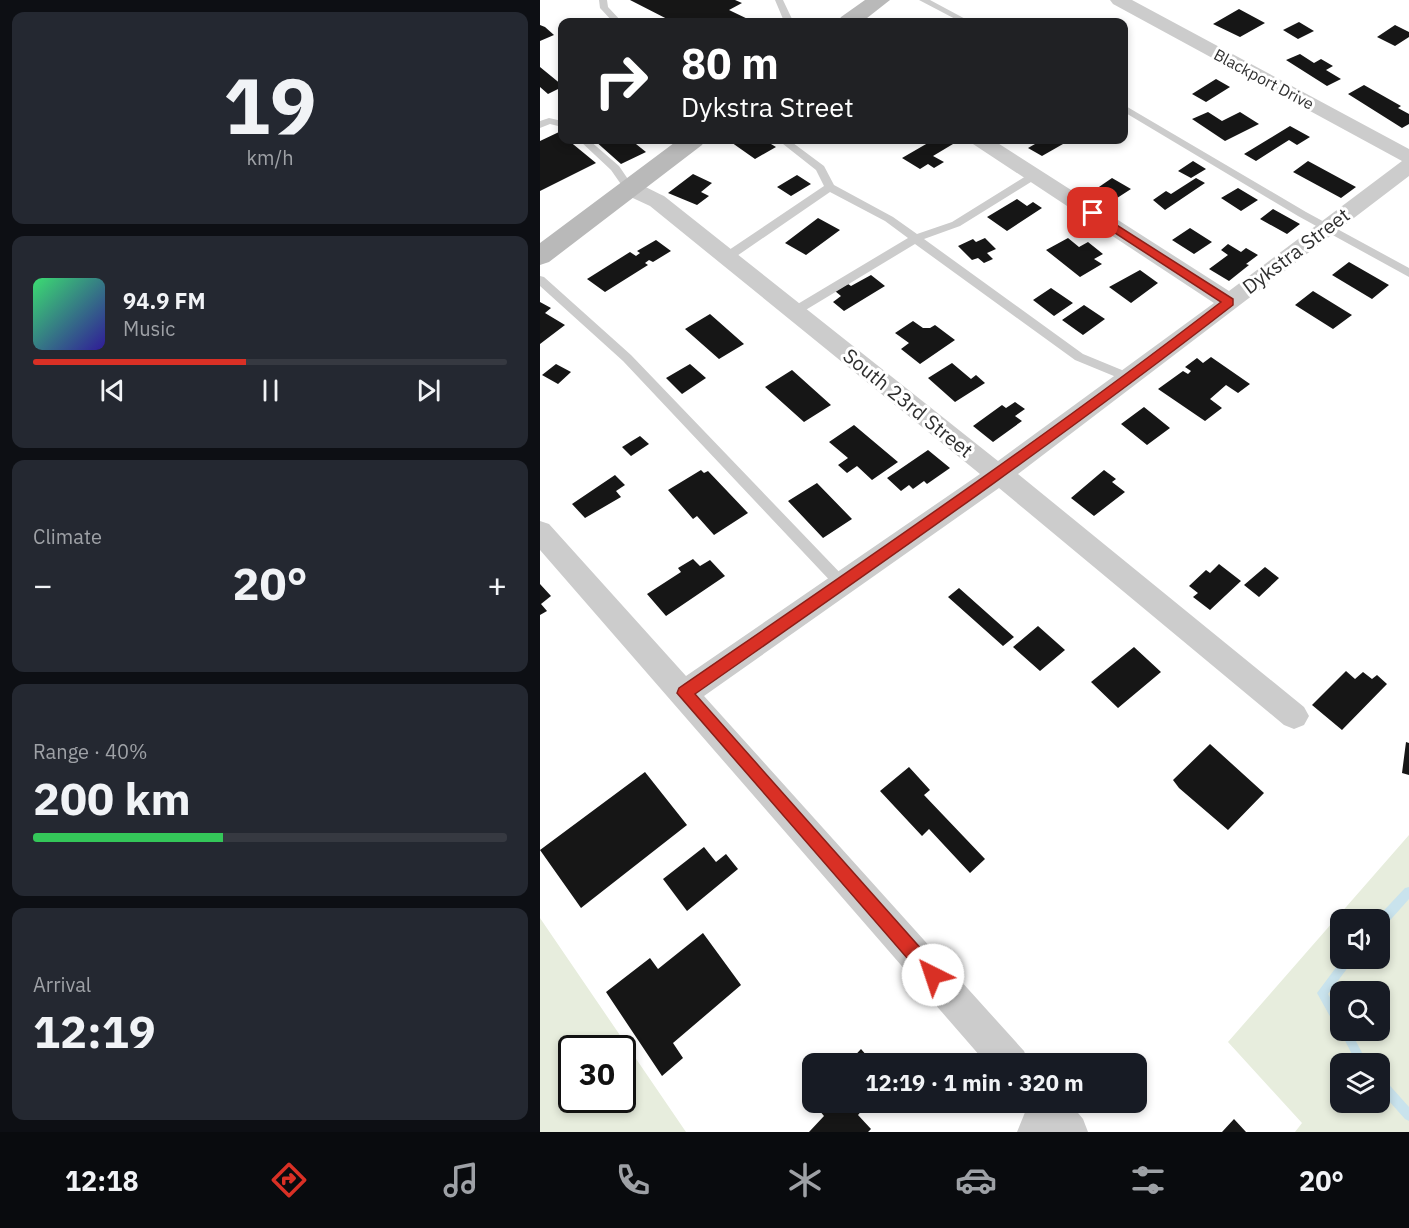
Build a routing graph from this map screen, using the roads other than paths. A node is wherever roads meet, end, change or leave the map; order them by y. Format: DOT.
graph roads {
  1 [pos="603,0"];
  2 [pos="779,0"];
  3 [pos="879,0"];
  4 [pos="923,0"];
  5 [pos="1119,0"];
  6 [pos="614,18"];
  7 [pos="788,18"];
  8 [pos="854,18"];
  9 [pos="959,18"];
  10 [pos="1128,110"];
  11 [pos="558,123"];
  12 [pos="540,125"];
  13 [pos="588,144"];
  14 [pos="688,144"];
  15 [pos="788,144"];
  16 [pos="986,144"];
  17 [pos="1409,157"];
  18 [pos="1409,166"];
  19 [pos="1035,175"];
  20 [pos="830,186"];
  21 [pos="629,188"];
  22 [pos="1327,228"];
  23 [pos="915,239"];
  24 [pos="540,256"];
  25 [pos="727,257"];
  26 [pos="1409,273"];
  27 [pos="540,280"];
  28 [pos="1228,302"];
  29 [pos="795,311"];
  30 [pos="1130,378"];
  31 [pos="998,475"];
  32 [pos="540,532"];
  33 [pos="841,583"];
  34 [pos="684,693"];
  35 [pos="1294,716"];
  36 [pos="1001,1053"];
  37 [pos="1043,1113"];
  38 [pos="1070,1132"];
  1 -- 6 [label="lane"];
  2 -- 7 [label="lane"];
  3 -- 8 [label="main road"];
  4 -- 9 [label="lane"];
  5 -- 17 [label="street, Blackport Drive"];
  10 -- 22 [label="lane"];
  11 -- 12 [label="lane"];
  13 -- 21 [label="lane"];
  14 -- 21 [label="main road"];
  15 -- 20 [label="lane"];
  16 -- 19 [label="street"];
  18 -- 22 [label="street, Dykstra Street"];
  19 -- 23 [label="lane"];
  19 -- 28 [label="street"];
  20 -- 23 [label="lane"];
  20 -- 25 [label="lane"];
  21 -- 24 [label="main road"];
  21 -- 25 [label="street, South 23rd Street"];
  22 -- 26 [label="lane"];
  22 -- 28 [label="street, Dykstra Street"];
  23 -- 29 [label="lane"];
  23 -- 30 [label="lane"];
  25 -- 29 [label="street, South 23rd Street"];
  27 -- 33 [label="lane"];
  28 -- 30 [label="street, Dykstra Street"];
  29 -- 31 [label="street, South 23rd Street"];
  30 -- 31 [label="street, Dykstra Street"];
  31 -- 33 [label="street, Dykstra Street"];
  31 -- 35 [label="street, South 23rd Street"];
  32 -- 34 [label="street"];
  33 -- 34 [label="street, Dykstra Street"];
  34 -- 36 [label="street"];
  37 -- 38 [label="street"];
}
